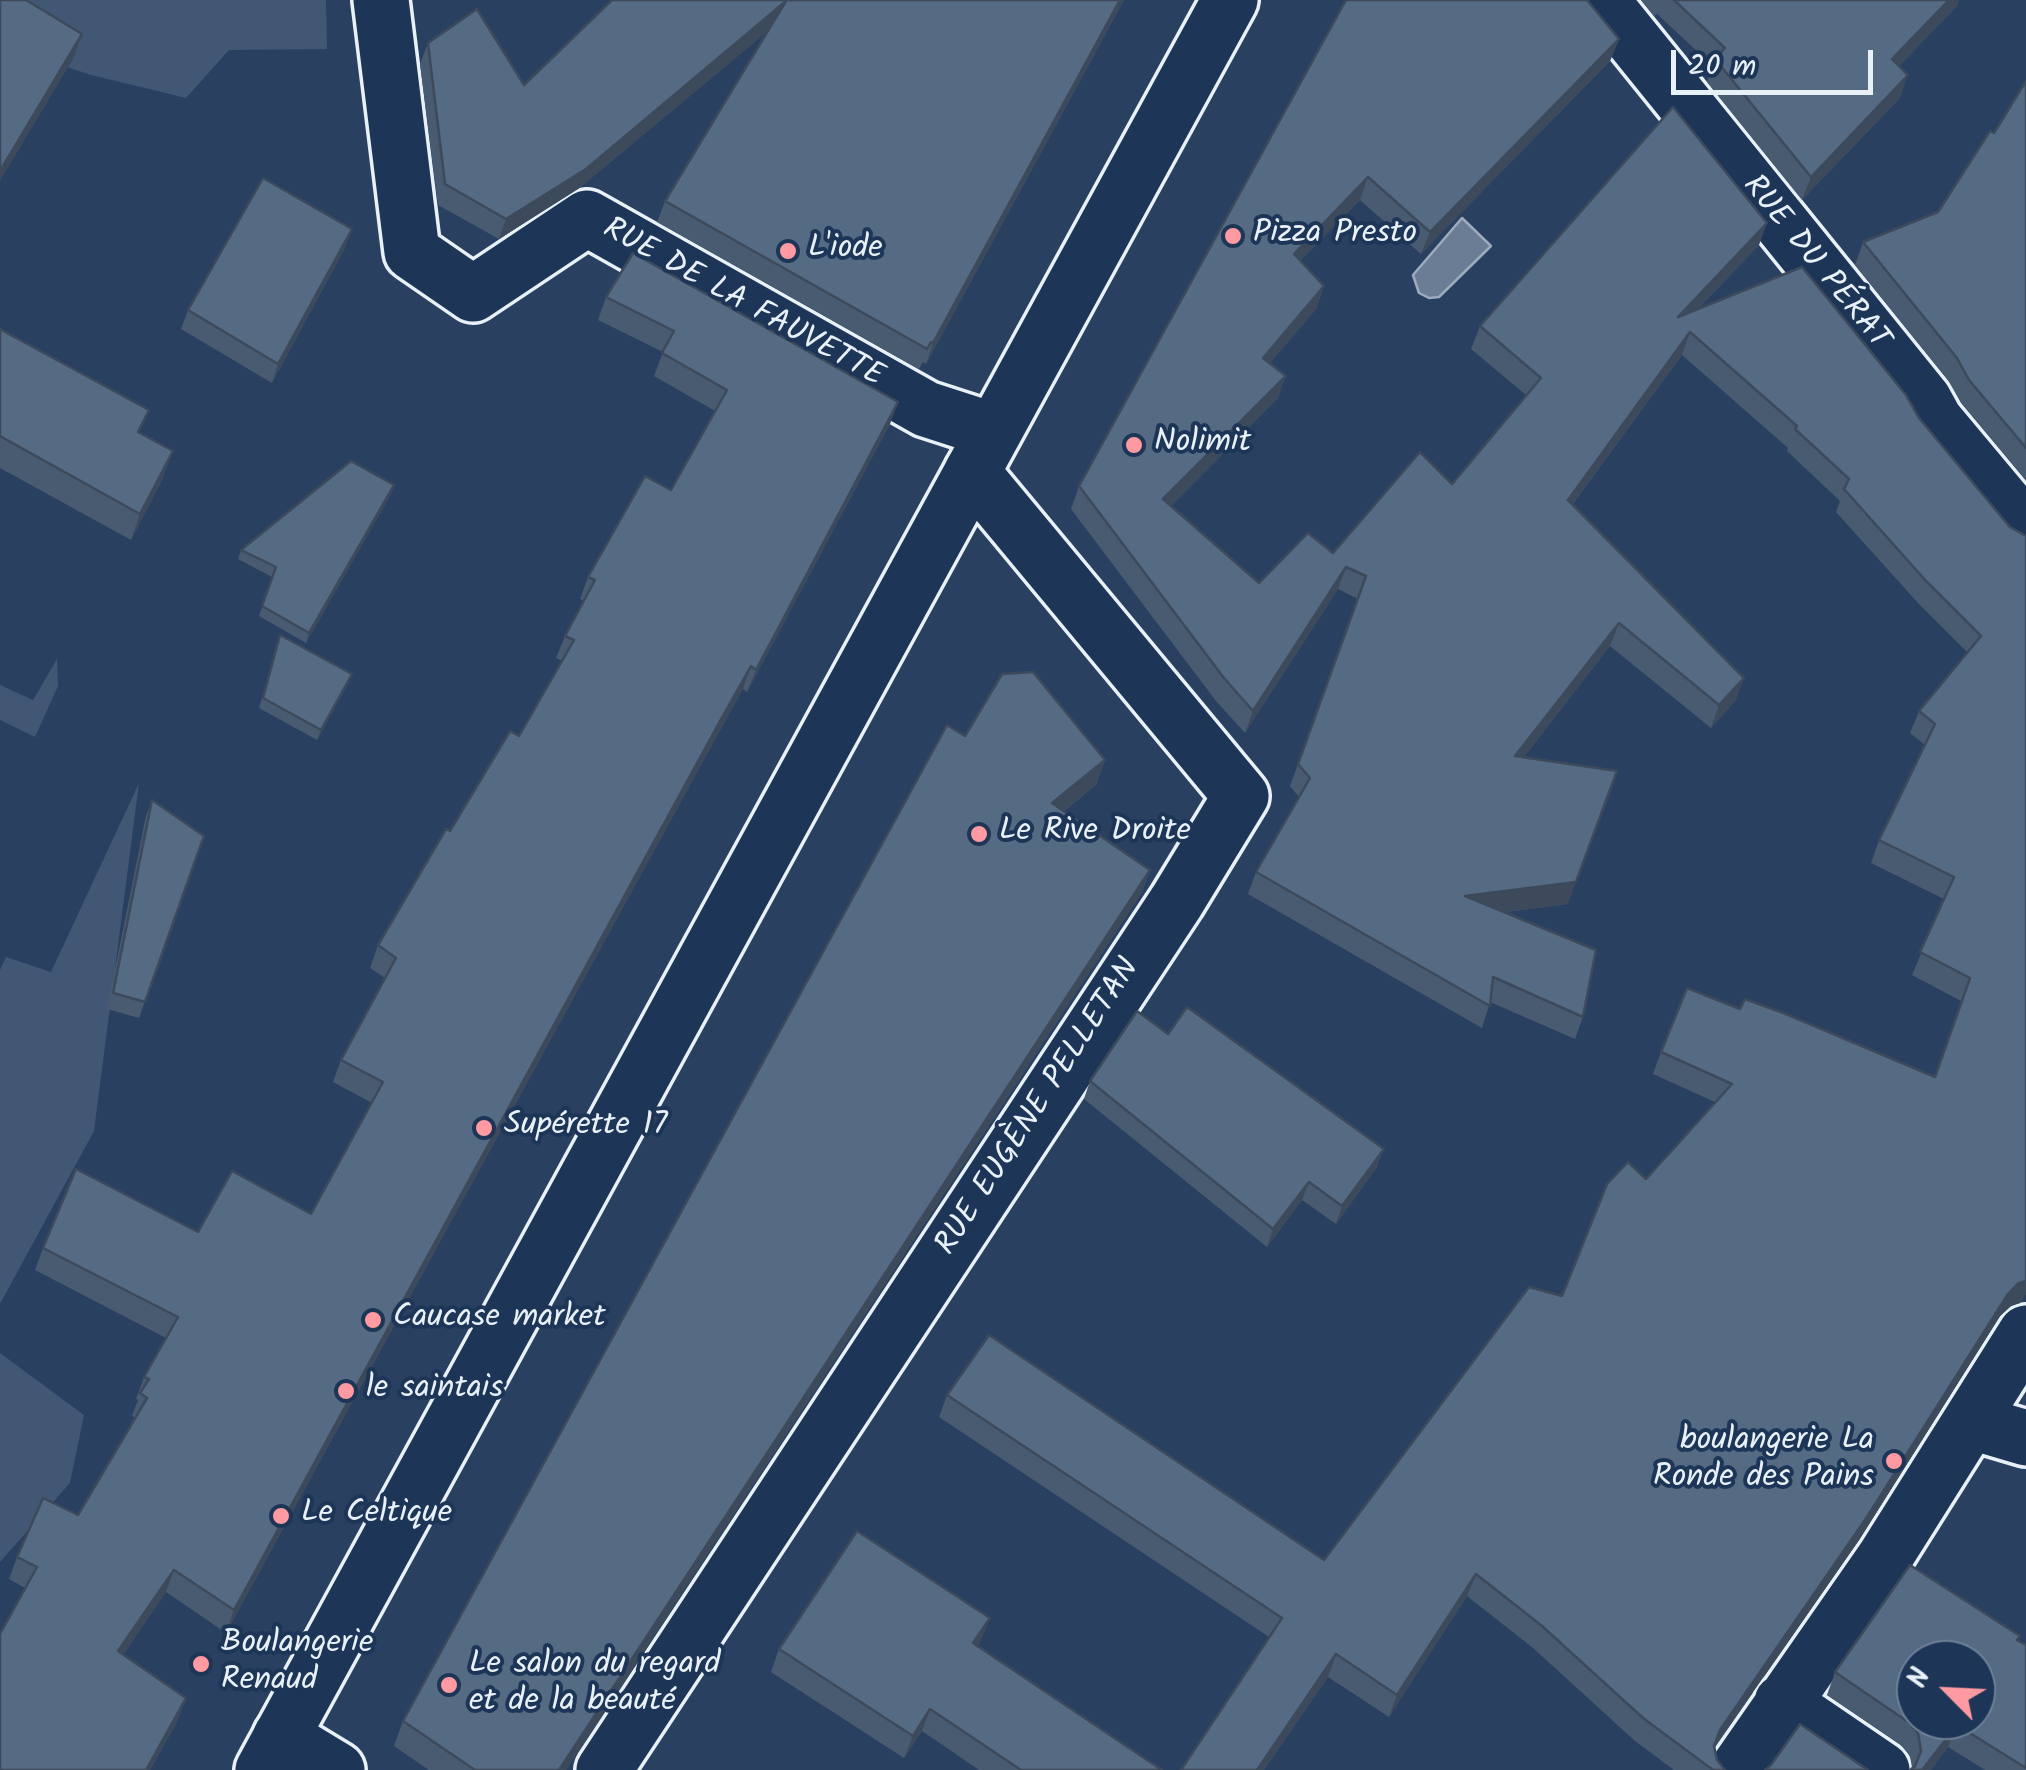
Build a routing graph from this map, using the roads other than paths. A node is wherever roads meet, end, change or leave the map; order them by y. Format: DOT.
graph roads {
  1 [pos="382,0"];
  2 [pos="1230,0"];
  3 [pos="1602,0"];
  4 [pos="983,451"];
  5 [pos="2026,529"];
  6 [pos="2026,1333"];
  7 [pos="1972,1422"];
  8 [pos="2026,1438"];
  9 [pos="1782,1702"];
  10 [pos="272,1753"];
  11 [pos="337,1770"];
  12 [pos="604,1770"];
  13 [pos="1737,1770"];
  14 [pos="1882,1770"];
  1 -- 4 [label="street, RUE DE LA FAUVETTE"];
  2 -- 4 [label="street"];
  3 -- 5 [label="street, RUE DU PÉRAT"];
  4 -- 10 [label="street"];
  4 -- 12 [label="street, RUE EUGÈNE PELLETAN"];
  6 -- 7 [label="street"];
  7 -- 8 [label="street"];
  7 -- 9 [label="street"];
  9 -- 13 [label="street"];
  9 -- 14 [label="street"];
  10 -- 11 [label="street"];
}
